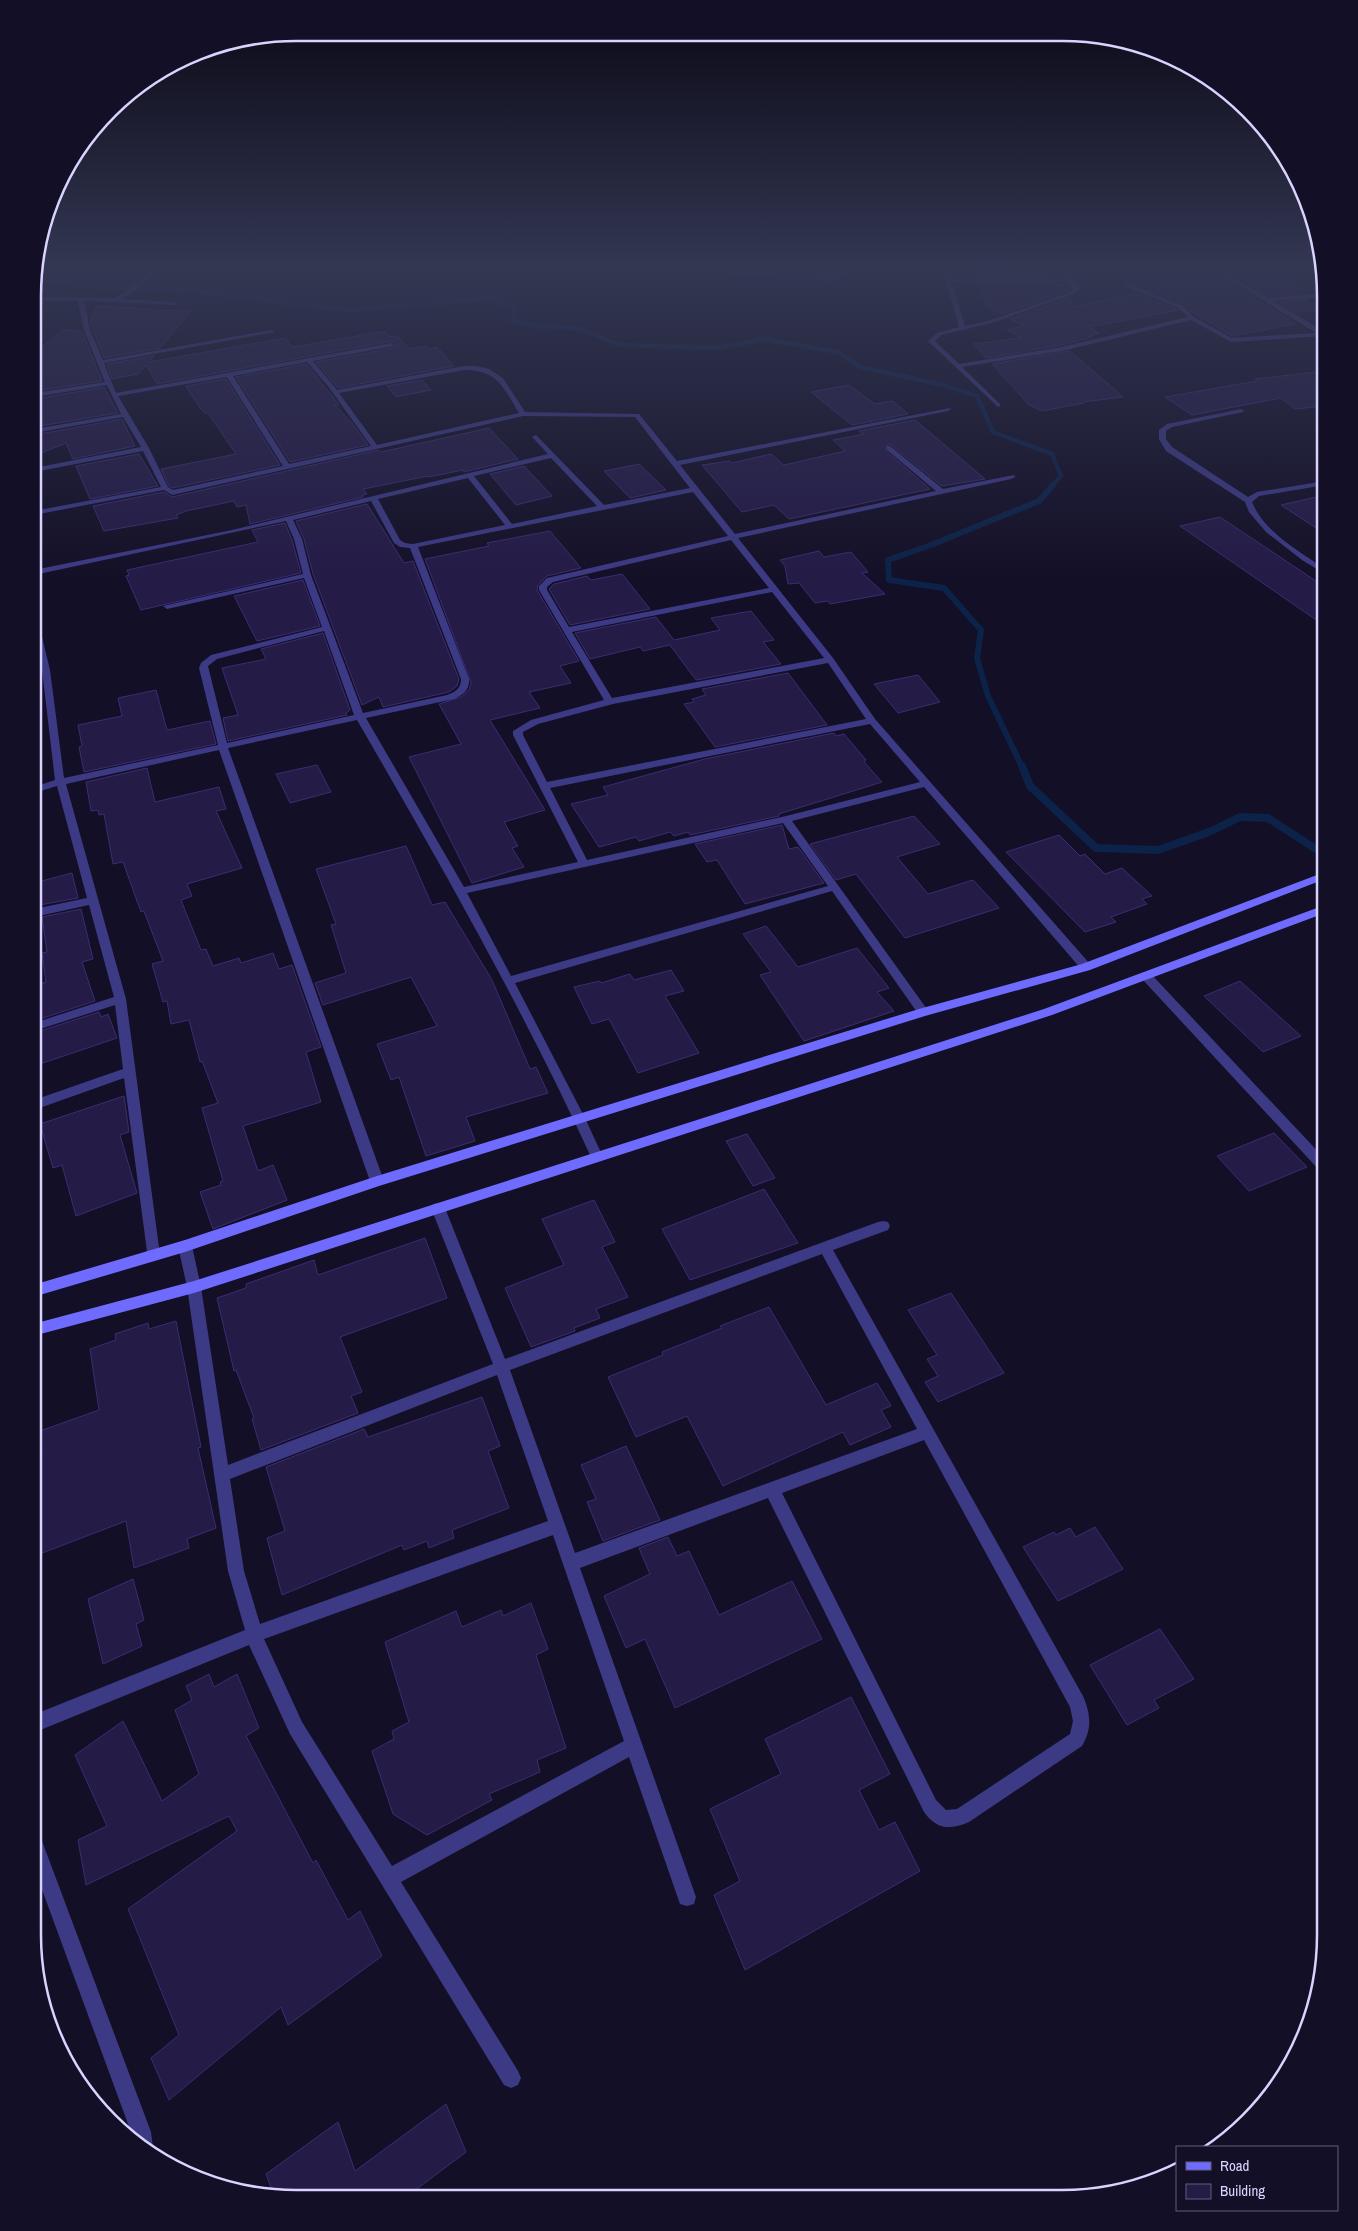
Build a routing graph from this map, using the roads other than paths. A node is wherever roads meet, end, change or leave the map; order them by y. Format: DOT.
graph roads {
  1 [pos="106,374"];
  2 [pos="229,374"];
  3 [pos="320,374"];
  4 [pos="431,374"];
  5 [pos="495,374"];
  6 [pos="966,374"];
  7 [pos="109,383"];
  8 [pos="335,392"];
  9 [pos="41,394"];
  10 [pos="114,395"];
  11 [pos="998,405"];
  12 [pos="948,409"];
  13 [pos="1242,411"];
  14 [pos="523,414"];
  15 [pos="124,415"];
  16 [pos="41,430"];
  17 [pos="536,437"];
  18 [pos="375,447"];
  19 [pos="145,448"];
  20 [pos="890,448"];
  21 [pos="553,454"];
  22 [pos="675,464"];
  23 [pos="287,467"];
  24 [pos="41,469"];
  25 [pos="470,474"];
  26 [pos="1011,477"];
  27 [pos="1317,484"];
  28 [pos="165,488"];
  29 [pos="695,489"];
  30 [pos="942,492"];
  31 [pos="373,496"];
  32 [pos="1248,501"];
  33 [pos="603,508"];
  34 [pos="41,512"];
  35 [pos="288,518"];
  36 [pos="510,527"];
  37 [pos="733,537"];
  38 [pos="413,546"];
  39 [pos="1317,566"];
  40 [pos="41,571"];
  41 [pos="307,575"];
  42 [pos="774,589"];
  43 [pos="167,606"];
  44 [pos="327,628"];
  45 [pos="567,630"];
  46 [pos="41,649"];
  47 [pos="830,660"];
  48 [pos="610,702"];
  49 [pos="359,716"];
  50 [pos="872,721"];
  51 [pos="222,746"];
  52 [pos="60,782"];
  53 [pos="927,783"];
  54 [pos="544,786"];
  55 [pos="41,788"];
  56 [pos="786,819"];
  57 [pos="584,863"];
  58 [pos="1317,878"];
  59 [pos="834,887"];
  60 [pos="461,891"];
  61 [pos="92,900"];
  62 [pos="41,911"];
  63 [pos="1317,912"];
  64 [pos="1086,967"];
  65 [pos="1147,977"];
  66 [pos="508,982"];
  67 [pos="120,999"];
  68 [pos="923,1012"];
  69 [pos="41,1025"];
  70 [pos="129,1072"];
  71 [pos="41,1103"];
  72 [pos="579,1118"];
  73 [pos="597,1157"];
  74 [pos="1317,1158"];
  75 [pos="377,1181"];
  76 [pos="438,1208"];
  77 [pos="883,1226"];
  78 [pos="185,1246"];
  79 [pos="825,1248"];
  80 [pos="153,1255"];
  81 [pos="194,1287"];
  82 [pos="41,1289"];
  83 [pos="41,1328"];
  84 [pos="501,1367"];
  85 [pos="927,1432"];
  86 [pos="221,1475"];
  87 [pos="772,1490"];
  88 [pos="558,1525"];
  89 [pos="571,1563"];
  90 [pos="255,1634"];
  91 [pos="41,1721"];
  92 [pos="634,1745"];
  93 [pos="41,1863"];
  94 [pos="388,1878"];
  95 [pos="687,1897"];
  96 [pos="511,2078"];
  97 [pos="142,2137"];
  1 -- 7 [label="street"];
  2 -- 10 [label="street"];
  2 -- 23 [label="street"];
  3 -- 8 [label="street"];
  4 -- 8 [label="street"];
  5 -- 14 [label="street"];
  6 -- 11 [label="street"];
  7 -- 9 [label="street"];
  7 -- 10 [label="street"];
  8 -- 18 [label="street"];
  10 -- 15 [label="street"];
  12 -- 22 [label="street"];
  13 -- 32 [label="street"];
  14 -- 18 [label="street"];
  14 -- 22 [label="street"];
  15 -- 16 [label="street"];
  15 -- 19 [label="street"];
  17 -- 21 [label="street"];
  18 -- 23 [label="street"];
  19 -- 24 [label="street"];
  19 -- 28 [label="street"];
  20 -- 30 [label="street"];
  21 -- 25 [label="street"];
  21 -- 33 [label="street"];
  22 -- 29 [label="street"];
  23 -- 28 [label="street"];
  25 -- 31 [label="street"];
  25 -- 36 [label="street"];
  26 -- 30 [label="street"];
  27 -- 32 [label="street"];
  28 -- 34 [label="street"];
  29 -- 33 [label="street"];
  29 -- 37 [label="street"];
  30 -- 37 [label="street"];
  31 -- 35 [label="street"];
  31 -- 38 [label="street"];
  32 -- 39 [label="street"];
  33 -- 36 [label="street"];
  35 -- 40 [label="street"];
  35 -- 41 [label="street"];
  36 -- 38 [label="street"];
  37 -- 42 [label="street"];
  37 -- 45 [label="street"];
  38 -- 49 [label="street"];
  41 -- 43 [label="street"];
  41 -- 44 [label="street"];
  42 -- 45 [label="street"];
  42 -- 47 [label="street"];
  44 -- 49 [label="street"];
  44 -- 51 [label="street"];
  45 -- 48 [label="street"];
  46 -- 52 [label="street"];
  47 -- 48 [label="street"];
  47 -- 50 [label="street"];
  48 -- 54 [label="street"];
  49 -- 51 [label="street"];
  49 -- 60 [label="street"];
  50 -- 53 [label="street"];
  50 -- 54 [label="street"];
  51 -- 52 [label="street"];
  51 -- 75 [label="street"];
  52 -- 55 [label="street"];
  52 -- 61 [label="street"];
  53 -- 56 [label="street"];
  53 -- 64 [label="street"];
  54 -- 57 [label="street"];
  56 -- 57 [label="street"];
  56 -- 59 [label="street"];
  57 -- 60 [label="street"];
  58 -- 64 [label="main road"];
  59 -- 66 [label="street"];
  59 -- 68 [label="street"];
  60 -- 66 [label="street"];
  61 -- 62 [label="street"];
  61 -- 67 [label="street"];
  63 -- 65 [label="main road"];
  64 -- 68 [label="main road"];
  65 -- 73 [label="main road"];
  65 -- 74 [label="street"];
  66 -- 72 [label="street"];
  67 -- 69 [label="street"];
  67 -- 70 [label="street"];
  68 -- 72 [label="main road"];
  70 -- 71 [label="street"];
  70 -- 80 [label="street"];
  72 -- 73 [label="street"];
  72 -- 75 [label="main road"];
  73 -- 76 [label="main road"];
  75 -- 78 [label="main road"];
  76 -- 81 [label="main road"];
  76 -- 84 [label="street"];
  77 -- 79 [label="street"];
  78 -- 80 [label="main road"];
  78 -- 81 [label="street"];
  79 -- 84 [label="street"];
  79 -- 85 [label="street"];
  80 -- 82 [label="main road"];
  81 -- 83 [label="main road"];
  81 -- 86 [label="street"];
  84 -- 86 [label="street"];
  84 -- 88 [label="street"];
  85 -- 87 [label="street"];
  85 -- 87 [label="street"];
  86 -- 90 [label="street"];
  87 -- 89 [label="street"];
  88 -- 89 [label="street"];
  88 -- 90 [label="street"];
  89 -- 92 [label="street"];
  90 -- 91 [label="street"];
  90 -- 94 [label="street"];
  92 -- 94 [label="street"];
  92 -- 95 [label="street"];
  93 -- 97 [label="street"];
  94 -- 96 [label="street"];
}
